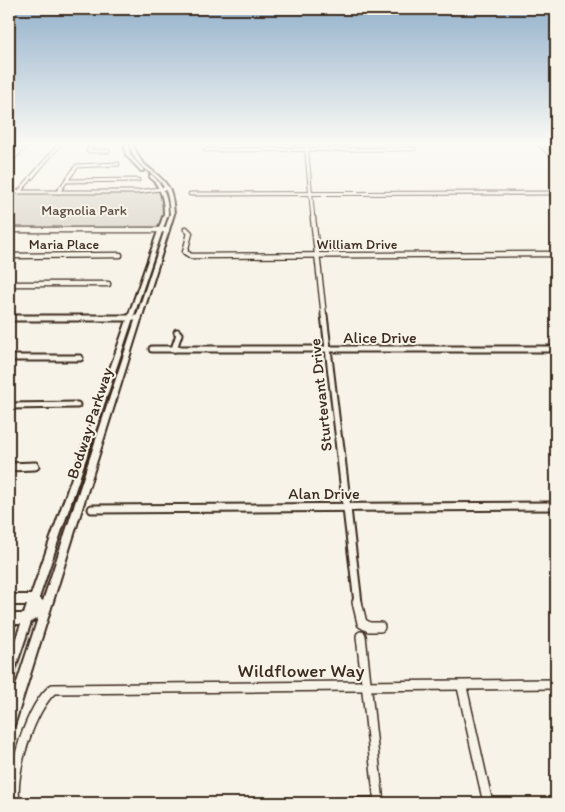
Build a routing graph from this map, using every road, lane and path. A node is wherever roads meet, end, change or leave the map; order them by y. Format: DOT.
graph roads {
  1 [pos="28,182"];
  2 [pos="65,182"];
  3 [pos="158,182"];
  4 [pos="163,182"];
  5 [pos="310,182"];
  6 [pos="165,189"];
  7 [pos="9,192"];
  8 [pos="19,192"];
  9 [pos="58,192"];
  10 [pos="556,193"];
  11 [pos="190,194"];
  12 [pos="312,194"];
  13 [pos="9,230"];
  14 [pos="164,230"];
  15 [pos="186,230"];
  16 [pos="556,254"];
  17 [pos="120,255"];
  18 [pos="317,255"];
  19 [pos="9,256"];
  20 [pos="9,284"];
  21 [pos="108,284"];
  22 [pos="9,318"];
  23 [pos="135,318"];
  24 [pos="177,332"];
  25 [pos="556,348"];
  26 [pos="152,349"];
  27 [pos="174,349"];
  28 [pos="329,350"];
  29 [pos="9,358"];
  30 [pos="80,358"];
  31 [pos="77,405"];
  32 [pos="9,406"];
  33 [pos="35,466"];
  34 [pos="9,467"];
  35 [pos="556,506"];
  36 [pos="346,507"];
  37 [pos="92,509"];
  38 [pos="9,600"];
  39 [pos="34,600"];
  40 [pos="45,609"];
  41 [pos="9,619"];
  42 [pos="27,619"];
  43 [pos="380,627"];
  44 [pos="361,636"];
  45 [pos="9,672"];
  46 [pos="556,684"];
  47 [pos="366,686"];
  48 [pos="462,687"];
  49 [pos="9,723"];
  50 [pos="17,802"];
  51 [pos="329,803"];
  52 [pos="379,803"];
  53 [pos="488,803"];
  1 -- 8 [label="street"];
  2 -- 9 [label="street"];
  3 -- 6 [label="street"];
  4 -- 6 [label="street"];
  5 -- 12 [label="street, Sturtevant Drive"];
  6 -- 9 [label="street"];
  6 -- 14 [label="street, Bodway Parkway"];
  7 -- 8 [label="street"];
  8 -- 9 [label="street"];
  10 -- 12 [label="street"];
  11 -- 12 [label="street"];
  12 -- 18 [label="street, Sturtevant Drive"];
  13 -- 14 [label="street"];
  14 -- 23 [label="street, Bodway Parkway"];
  15 -- 18 [label="street, William Drive"];
  16 -- 18 [label="street, William Drive"];
  17 -- 19 [label="street, Maria Place"];
  18 -- 28 [label="street, Sturtevant Drive"];
  20 -- 21 [label="street"];
  22 -- 23 [label="street"];
  23 -- 39 [label="street, Bodway Parkway"];
  23 -- 40 [label="street, Bodway Parkway"];
  24 -- 27 [label="street"];
  25 -- 28 [label="street, Alice Drive"];
  26 -- 27 [label="street, Alice Drive"];
  27 -- 28 [label="street, Alice Drive"];
  28 -- 36 [label="street, Sturtevant Drive"];
  29 -- 30 [label="street"];
  31 -- 32 [label="street"];
  33 -- 34 [label="street"];
  35 -- 36 [label="street, Alan Drive"];
  36 -- 37 [label="street, Alan Drive"];
  36 -- 43 [label="street, Sturtevant Drive"];
  38 -- 39 [label="street"];
  39 -- 40 [label="street"];
  39 -- 42 [label="street, Bodway Parkway"];
  40 -- 42 [label="street"];
  40 -- 49 [label="street, Bodway Parkway"];
  41 -- 42 [label="street"];
  42 -- 45 [label="street, Bodway Parkway"];
  44 -- 47 [label="street"];
  46 -- 48 [label="street, Wildflower Way"];
  47 -- 48 [label="street, Wildflower Way"];
  47 -- 50 [label="street, Wildflower Way"];
  47 -- 52 [label="street"];
  48 -- 53 [label="street"];
  51 -- 52 [label="street"];
}
